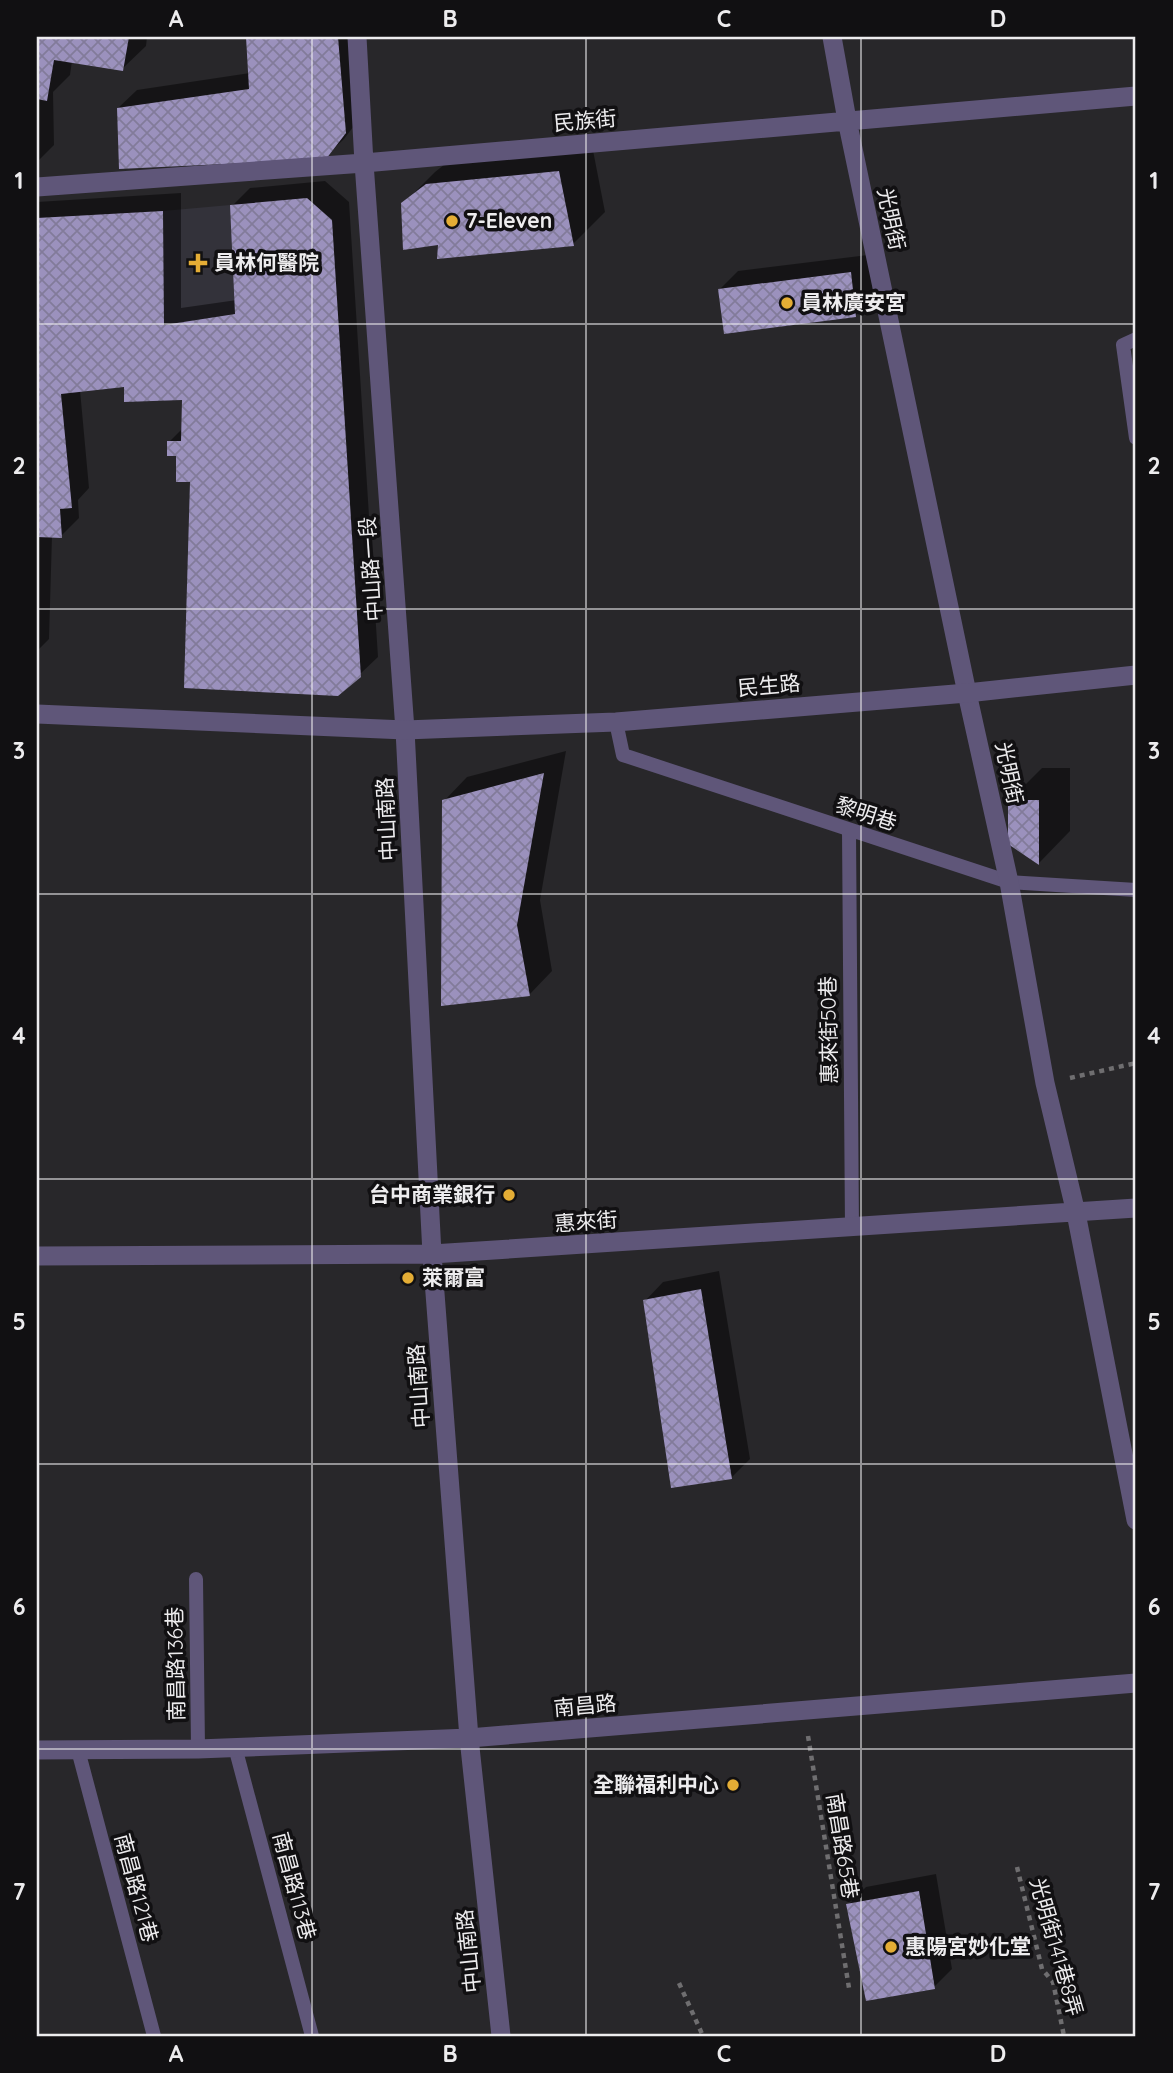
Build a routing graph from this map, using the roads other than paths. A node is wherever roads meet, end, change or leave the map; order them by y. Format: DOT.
graph roads {
  1 [pos="357,37"];
  2 [pos="832,37"];
  3 [pos="1136,96"];
  4 [pos="847,120"];
  5 [pos="364,163"];
  6 [pos="37,187"];
  7 [pos="1130,342"];
  8 [pos="1136,438"];
  9 [pos="1136,675"];
  10 [pos="967,693"];
  11 [pos="37,714"];
  12 [pos="616,722"];
  13 [pos="405,730"];
  14 [pos="849,831"];
  15 [pos="1009,882"];
  16 [pos="1136,890"];
  17 [pos="1136,1208"];
  18 [pos="1076,1213"];
  19 [pos="852,1228"];
  20 [pos="432,1254"];
  21 [pos="37,1256"];
  22 [pos="1136,1520"];
  23 [pos="196,1578"];
  24 [pos="1136,1682"];
  25 [pos="469,1738"];
  26 [pos="236,1747"];
  27 [pos="198,1749"];
  28 [pos="37,1750"];
  29 [pos="78,1750"];
  30 [pos="154,2036"];
  31 [pos="312,2036"];
  32 [pos="502,2036"];
  1 -- 5 [label="street, 中山路一段"];
  2 -- 4 [label="street, 光明街"];
  3 -- 4 [label="street, 民族街"];
  4 -- 5 [label="street, 民族街"];
  4 -- 10 [label="street, 光明街"];
  5 -- 6 [label="street, 民族街"];
  5 -- 13 [label="street, 中山路一段"];
  7 -- 8 [label="lane"];
  9 -- 10 [label="street, 民生路"];
  10 -- 12 [label="street, 民生路"];
  10 -- 15 [label="street, 光明街"];
  11 -- 13 [label="street"];
  12 -- 13 [label="street, 民生路"];
  12 -- 14 [label="lane, 黎明巷"];
  13 -- 20 [label="street, 中山南路"];
  14 -- 15 [label="lane, 黎明巷"];
  14 -- 19 [label="lane, 惠來街50巷"];
  15 -- 16 [label="lane, 黎明巷"];
  15 -- 18 [label="street, 光明街"];
  17 -- 18 [label="street, 惠來街"];
  18 -- 19 [label="street, 惠來街"];
  18 -- 22 [label="street, 光明街"];
  19 -- 20 [label="street, 惠來街"];
  20 -- 21 [label="street, 惠來街"];
  20 -- 25 [label="street, 中山南路"];
  23 -- 27 [label="lane, 南昌路136巷"];
  24 -- 25 [label="street, 南昌路"];
  25 -- 26 [label="street, 南昌路"];
  25 -- 32 [label="street, 中山南路"];
  26 -- 27 [label="street, 南昌路"];
  26 -- 31 [label="lane, 南昌路113巷"];
  27 -- 29 [label="street, 南昌路"];
  28 -- 29 [label="street, 南昌路"];
  29 -- 30 [label="lane, 南昌路121巷"];
}
